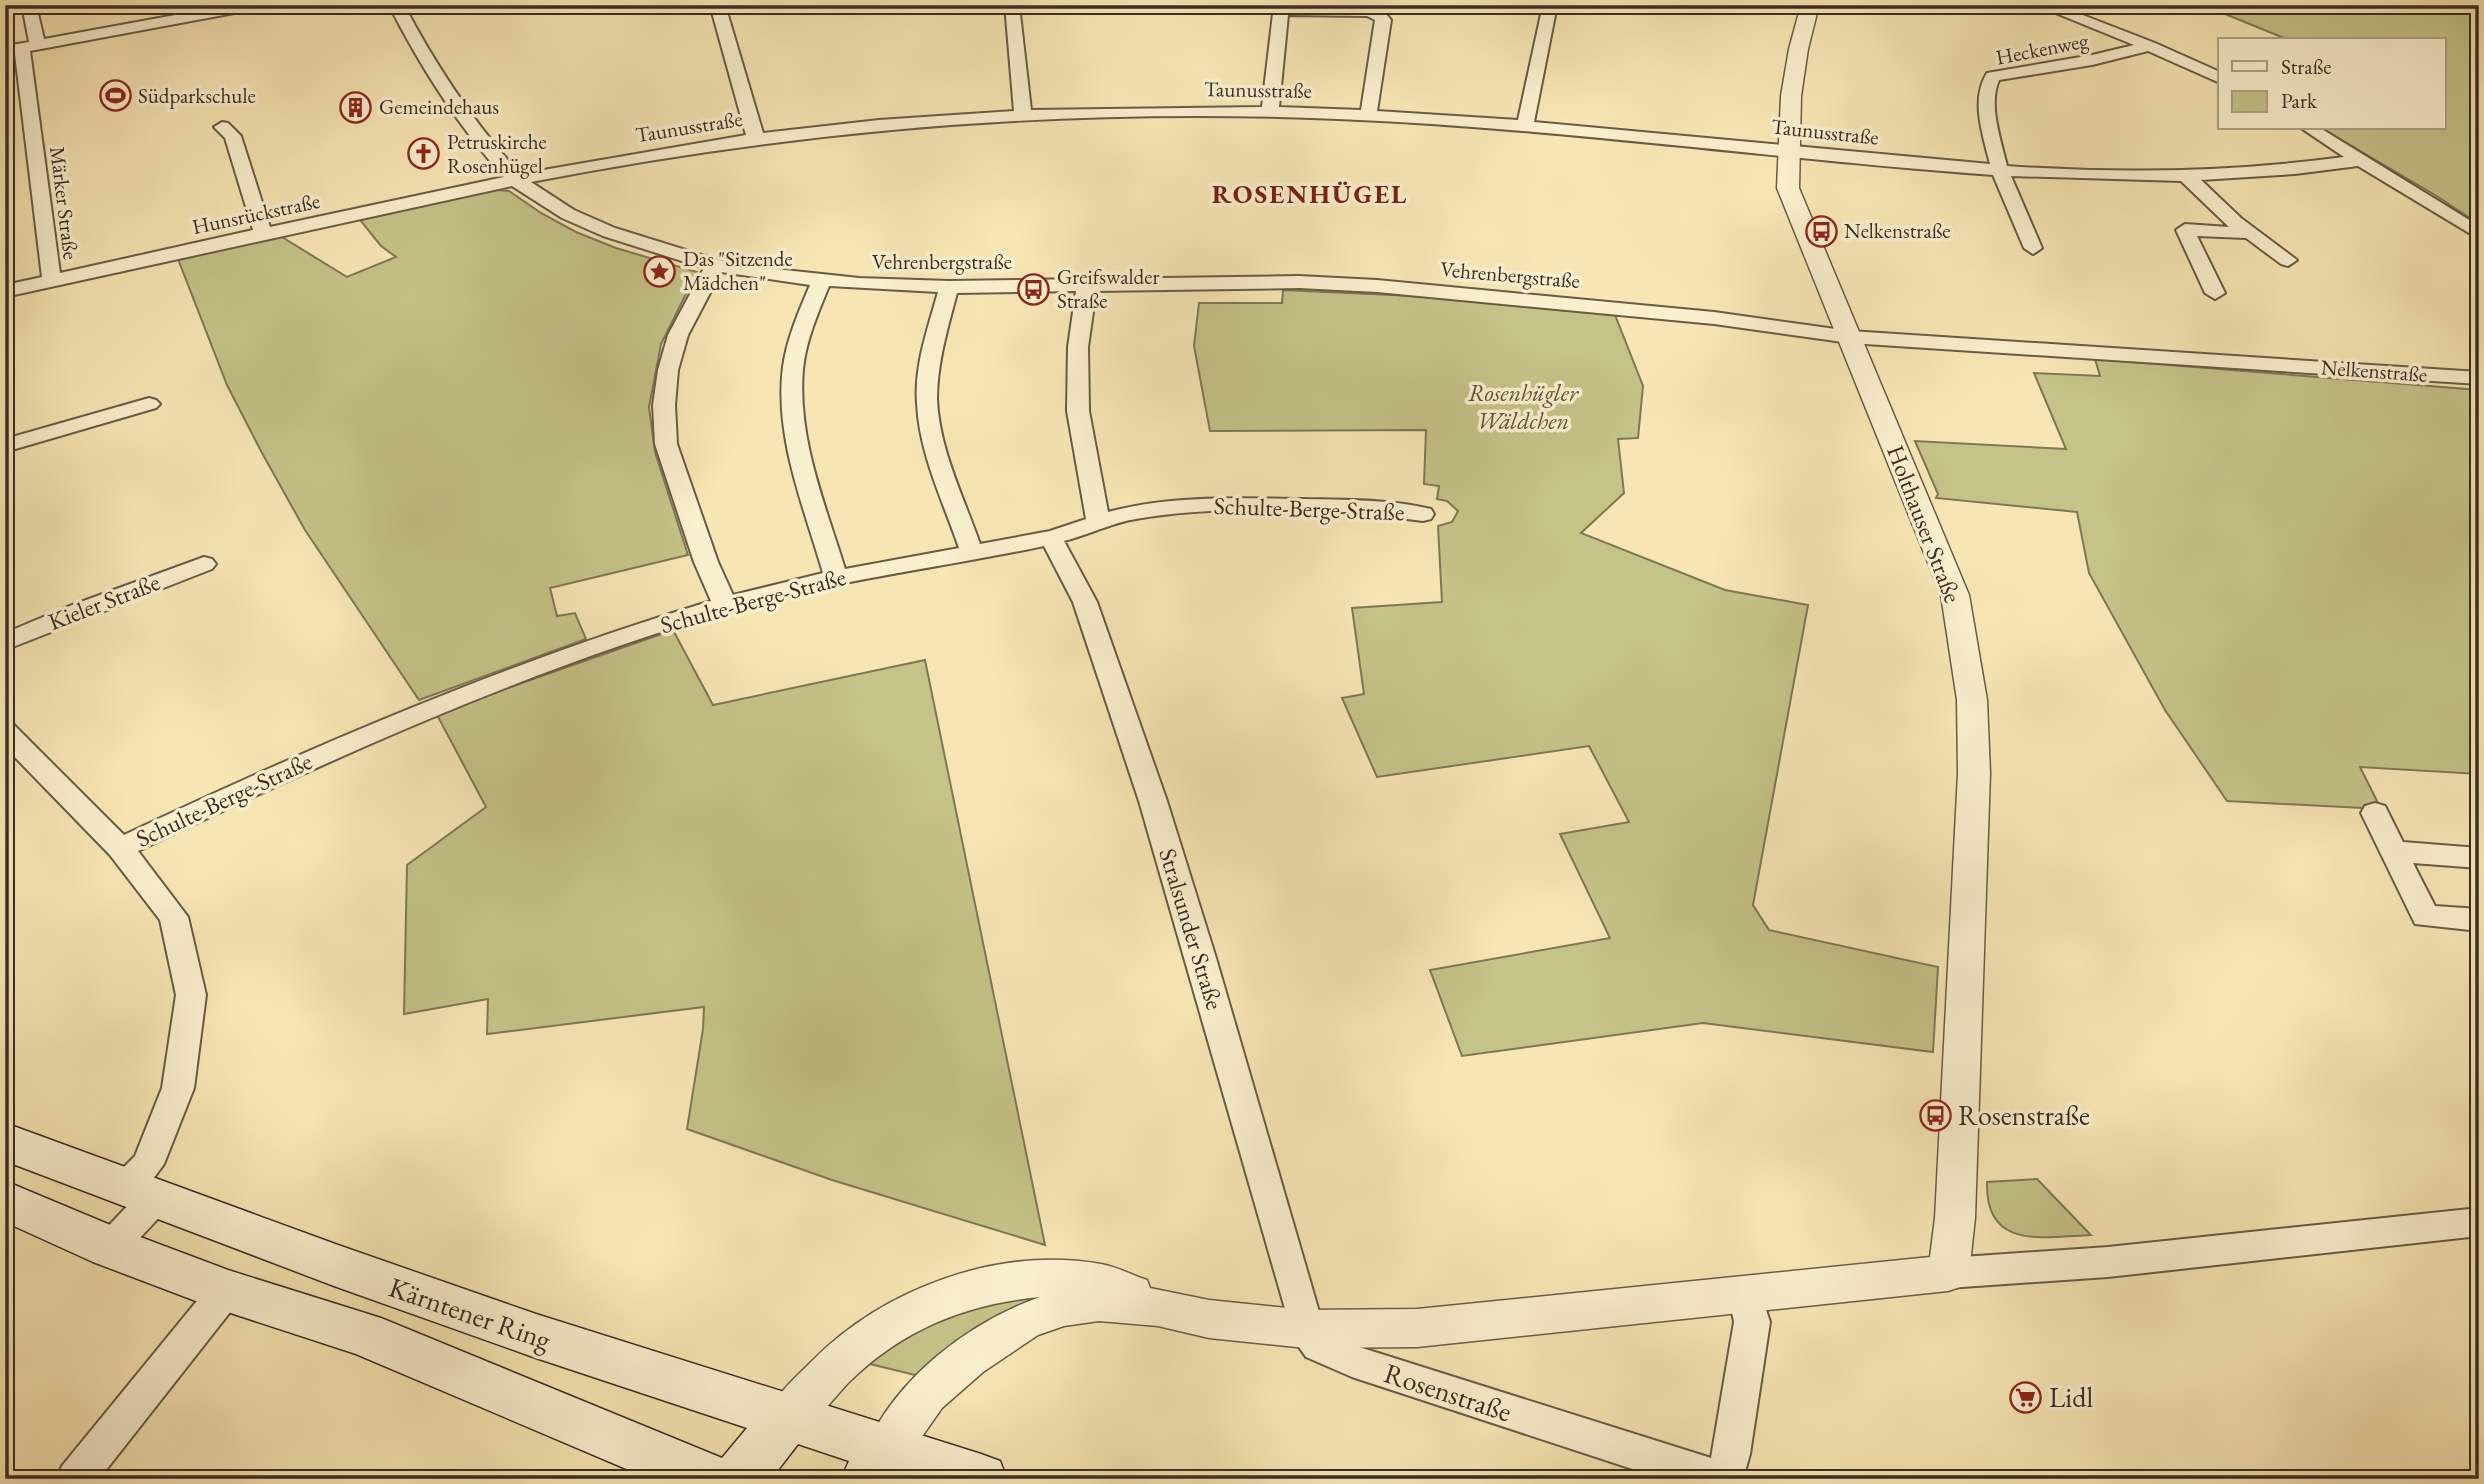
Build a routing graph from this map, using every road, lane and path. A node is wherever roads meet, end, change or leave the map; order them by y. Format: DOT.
graph roads {
  1 [pos="29,5"];
  2 [pos="256,5"];
  3 [pos="396,5"];
  4 [pos="718,5"];
  5 [pos="1012,5"];
  6 [pos="1550,5"];
  7 [pos="1810,5"];
  8 [pos="2043,5"];
  9 [pos="1280,8"];
  10 [pos="2150,46"];
  11 [pos="21,48"];
  12 [pos="2218,77"];
  13 [pos="1270,112"];
  14 [pos="1023,115"];
  15 [pos="1368,116"];
  16 [pos="1525,126"];
  17 [pos="222,127"];
  18 [pos="2312,130"];
  19 [pos="756,139"];
  20 [pos="1787,151"];
  21 [pos="2363,160"];
  22 [pos="2000,171"];
  23 [pos="2184,174"];
  24 [pos="517,181"];
  25 [pos="2250,233"];
  26 [pos="2479,234"];
  27 [pos="264,235"];
  28 [pos="2033,248"];
  29 [pos="2288,260"];
  30 [pos="715,265"];
  31 [pos="52,281"];
  32 [pos="821,282"];
  33 [pos="1087,285"];
  34 [pos="949,287"];
  35 [pos="5,291"];
  36 [pos="2216,293"];
  37 [pos="1850,337"];
  38 [pos="2479,378"];
  39 [pos="149,404"];
  40 [pos="5,446"];
  41 [pos="1423,513"];
  42 [pos="1098,521"];
  43 [pos="1051,538"];
  44 [pos="972,553"];
  45 [pos="204,564"];
  46 [pos="836,577"];
  47 [pos="725,604"];
  48 [pos="5,642"];
  49 [pos="5,731"];
  50 [pos="2375,813"];
  51 [pos="120,848"];
  52 [pos="2393,851"];
  53 [pos="2476,862"];
  54 [pos="2479,920"];
  55 [pos="5,1142"];
  56 [pos="141,1193"];
  57 [pos="5,1201"];
  58 [pos="2479,1223"];
  59 [pos="110,1247"];
  60 [pos="1948,1273"];
  61 [pos="226,1291"];
  62 [pos="1746,1296"];
  63 [pos="1158,1307"];
  64 [pos="1306,1329"];
  65 [pos="787,1418"];
  66 [pos="877,1464"];
  67 [pos="75,1479"];
  68 [pos="710,1479"];
  69 [pos="738,1479"];
  70 [pos="981,1479"];
  71 [pos="1721,1479"];
  1 -- 11 [label="street, Märker Straße"];
  2 -- 11 [label="street"];
  3 -- 24 [label="street, Vehrenbergstraße"];
  4 -- 19 [label="street"];
  5 -- 14 [label="street"];
  6 -- 16 [label="street"];
  7 -- 20 [label="street, Holthauser Straße"];
  8 -- 10 [label="street"];
  9 -- 13 [label="street"];
  9 -- 15 [label="street"];
  10 -- 12 [label="street"];
  10 -- 22 [label="street, Heckenweg"];
  11 -- 31 [label="street, Märker Straße"];
  13 -- 14 [label="street, Taunusstraße"];
  13 -- 15 [label="street, Taunusstraße"];
  14 -- 19 [label="street, Taunusstraße"];
  15 -- 16 [label="street, Taunusstraße"];
  16 -- 20 [label="street, Taunusstraße"];
  17 -- 27 [label="street"];
  18 -- 21 [label="street"];
  19 -- 24 [label="street, Taunusstraße"];
  20 -- 22 [label="street, Taunusstraße"];
  20 -- 37 [label="street, Holthauser Straße"];
  21 -- 23 [label="street, Taunusstraße"];
  21 -- 26 [label="street"];
  22 -- 23 [label="street, Taunusstraße"];
  22 -- 28 [label="street"];
  23 -- 25 [label="street"];
  24 -- 27 [label="street, Hunsrückstraße"];
  24 -- 30 [label="street, Vehrenbergstraße"];
  25 -- 29 [label="street"];
  25 -- 36 [label="street"];
  27 -- 31 [label="street, Hunsrückstraße"];
  30 -- 32 [label="street, Vehrenbergstraße"];
  30 -- 47 [label="street"];
  31 -- 35 [label="street, Hunsrückstraße"];
  32 -- 34 [label="street, Vehrenbergstraße"];
  32 -- 46 [label="street"];
  33 -- 34 [label="street, Vehrenbergstraße"];
  33 -- 37 [label="street, Vehrenbergstraße"];
  33 -- 42 [label="street"];
  34 -- 44 [label="street"];
  37 -- 38 [label="street, Nelkenstraße"];
  37 -- 60 [label="street, Holthauser Straße"];
  39 -- 40 [label="street"];
  41 -- 42 [label="street, Schulte-Berge-Straße"];
  42 -- 43 [label="street, Schulte-Berge-Straße"];
  43 -- 44 [label="street, Schulte-Berge-Straße"];
  43 -- 64 [label="street, Stralsunder Straße"];
  44 -- 46 [label="street, Schulte-Berge-Straße"];
  45 -- 48 [label="street, Kieler Straße"];
  46 -- 47 [label="street, Schulte-Berge-Straße"];
  47 -- 51 [label="street, Schulte-Berge-Straße"];
  49 -- 51 [label="street"];
  50 -- 52 [label="street"];
  51 -- 56 [label="street"];
  52 -- 53 [label="street"];
  52 -- 54 [label="street"];
  55 -- 56 [label="main road, Kärntener Ring"];
  56 -- 59 [label="street"];
  56 -- 65 [label="main road, Kärntener Ring"];
  57 -- 59 [label="main road"];
  58 -- 60 [label="street, Rosenstraße"];
  59 -- 61 [label="main road"];
  60 -- 62 [label="street, Rosenstraße"];
  61 -- 67 [label="street"];
  61 -- 68 [label="main road"];
  62 -- 64 [label="street, Rosenstraße"];
  62 -- 71 [label="street, Rosenstraße"];
  63 -- 64 [label="street, Rosenstraße"];
  63 -- 65 [label="street, Rosenstraße"];
  63 -- 66 [label="street, Rosenstraße"];
  64 -- 71 [label="street, Rosenstraße"];
  65 -- 66 [label="main road, Kärntener Ring"];
  65 -- 69 [label="main road"];
  66 -- 70 [label="main road, Kärntener Ring"];
}
